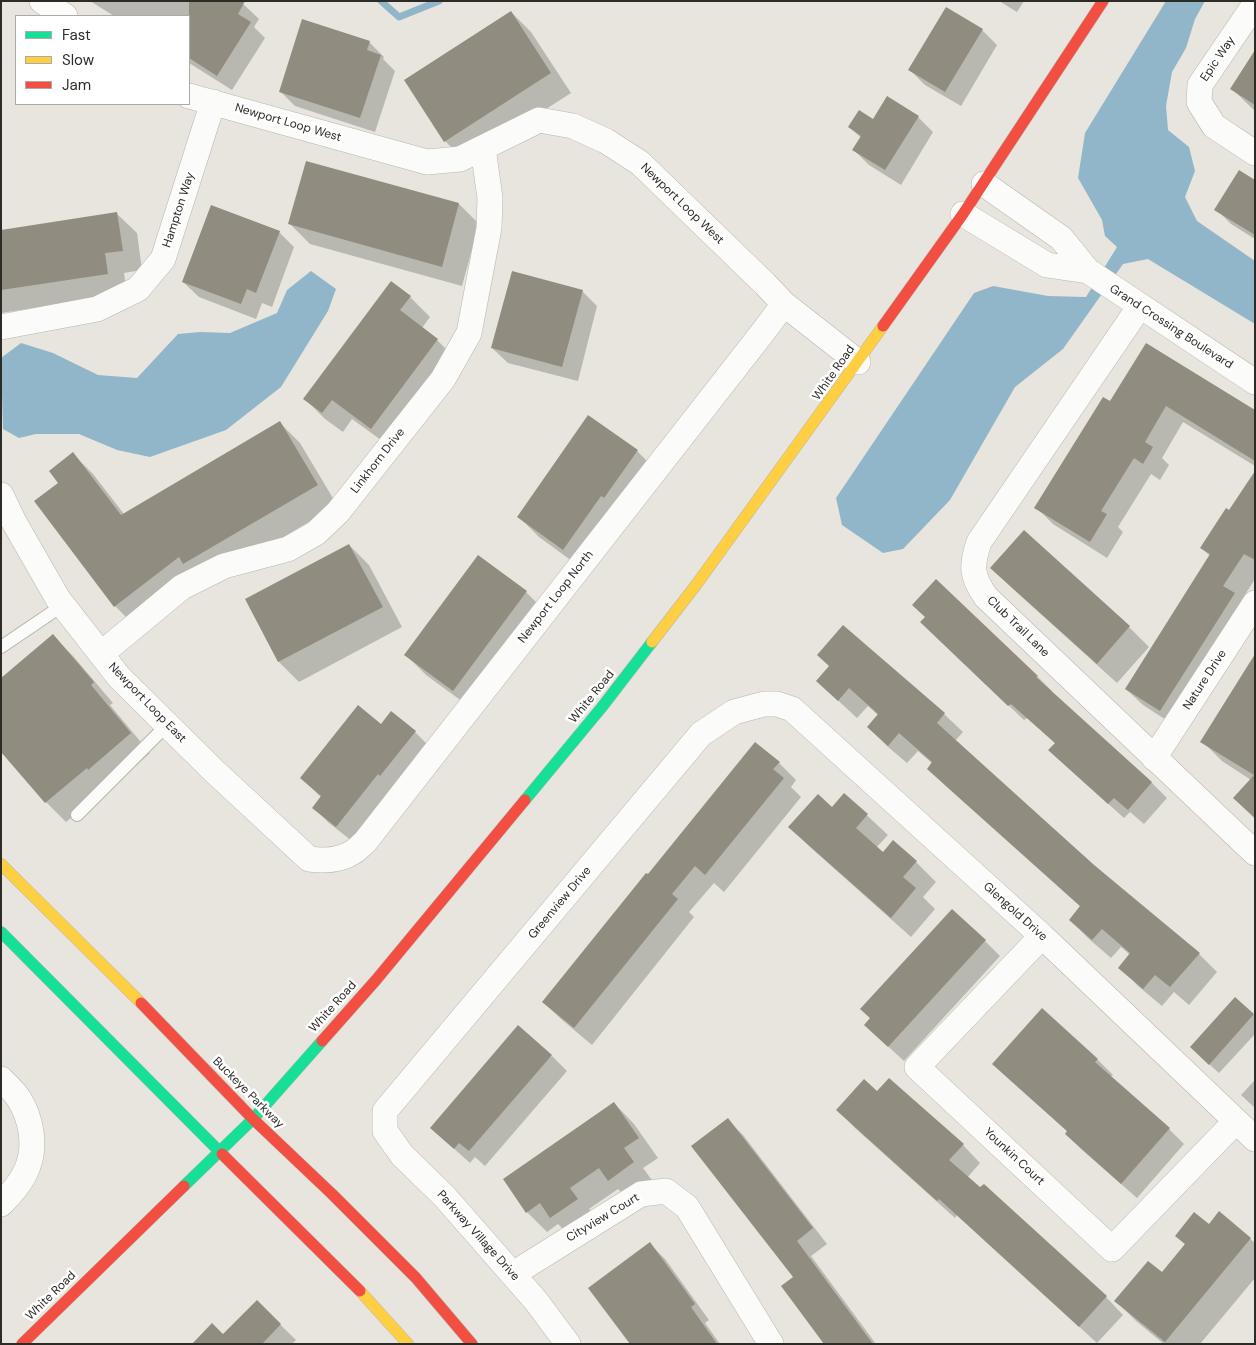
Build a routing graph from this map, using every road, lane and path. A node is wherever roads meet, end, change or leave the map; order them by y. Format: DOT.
graph roads {
  1 [pos="42,1"];
  2 [pos="1102,1"];
  3 [pos="1255,4"];
  4 [pos="63,15"];
  5 [pos="190,96"];
  6 [pos="213,102"];
  7 [pos="483,148"];
  8 [pos="1255,152"];
  9 [pos="984,184"];
  10 [pos="963,214"];
  11 [pos="1088,271"];
  12 [pos="784,304"];
  13 [pos="1140,306"];
  14 [pos="1,327"];
  15 [pos="858,362"];
  16 [pos="1255,382"];
  17 [pos="1,495"];
  18 [pos="1255,603"];
  19 [pos="63,605"];
  20 [pos="1,647"];
  21 [pos="101,654"];
  22 [pos="764,704"];
  23 [pos="167,725"];
  24 [pos="1154,758"];
  25 [pos="77,815"];
  26 [pos="1255,853"];
  27 [pos="309,859"];
  28 [pos="1,864"];
  29 [pos="1,932"];
  30 [pos="1042,936"];
  31 [pos="1,1079"];
  32 [pos="253,1119"];
  33 [pos="1236,1121"];
  34 [pos="386,1131"];
  35 [pos="1255,1139"];
  36 [pos="219,1152"];
  37 [pos="1,1204"];
  38 [pos="512,1274"];
  39 [pos="22,1344"];
  40 [pos="408,1344"];
  41 [pos="472,1344"];
  42 [pos="568,1344"];
  43 [pos="771,1344"];
  1 -- 4 [label="street"];
  2 -- 9 [label="street, White Road"];
  3 -- 8 [label="street, Epic Way"];
  5 -- 6 [label="street, Newport Loop West"];
  6 -- 7 [label="street, Newport Loop West"];
  6 -- 14 [label="street, Hampton Way"];
  7 -- 12 [label="street, Newport Loop West"];
  7 -- 21 [label="street, Linkhorn Drive"];
  9 -- 10 [label="street, White Road"];
  9 -- 11 [label="street, Grand Crossing Boulevard"];
  10 -- 11 [label="street, Grand Crossing Boulevard"];
  10 -- 15 [label="street, White Road"];
  11 -- 13 [label="street, Grand Crossing Boulevard"];
  12 -- 15 [label="street, Newport Loop West"];
  12 -- 27 [label="street, Newport Loop North"];
  13 -- 16 [label="street, Grand Crossing Boulevard"];
  13 -- 24 [label="street, Club Trail Lane"];
  15 -- 32 [label="street, White Road"];
  17 -- 19 [label="street, Newport Loop East"];
  18 -- 24 [label="street, Nature Drive"];
  19 -- 20 [label="lane"];
  19 -- 21 [label="street, Newport Loop East"];
  21 -- 23 [label="street, Newport Loop East"];
  22 -- 30 [label="street, Glengold Drive"];
  22 -- 34 [label="street, Greenview Drive"];
  23 -- 25 [label="lane"];
  23 -- 27 [label="street, Newport Loop East"];
  24 -- 26 [label="street, Club Trail Lane"];
  28 -- 32 [label="street, Buckeye Parkway"];
  29 -- 36 [label="street"];
  30 -- 33 [label="street, Glengold Drive"];
  30 -- 33 [label="street, Younkin Court"];
  31 -- 37 [label="street"];
  32 -- 36 [label="street, White Road"];
  32 -- 41 [label="street, Buckeye Parkway"];
  33 -- 35 [label="street, Glengold Drive"];
  34 -- 38 [label="street, Parkway Village Drive"];
  36 -- 39 [label="street, White Road"];
  36 -- 40 [label="street"];
  38 -- 42 [label="street, Parkway Village Drive"];
  38 -- 43 [label="street, Cityview Court"];
}
